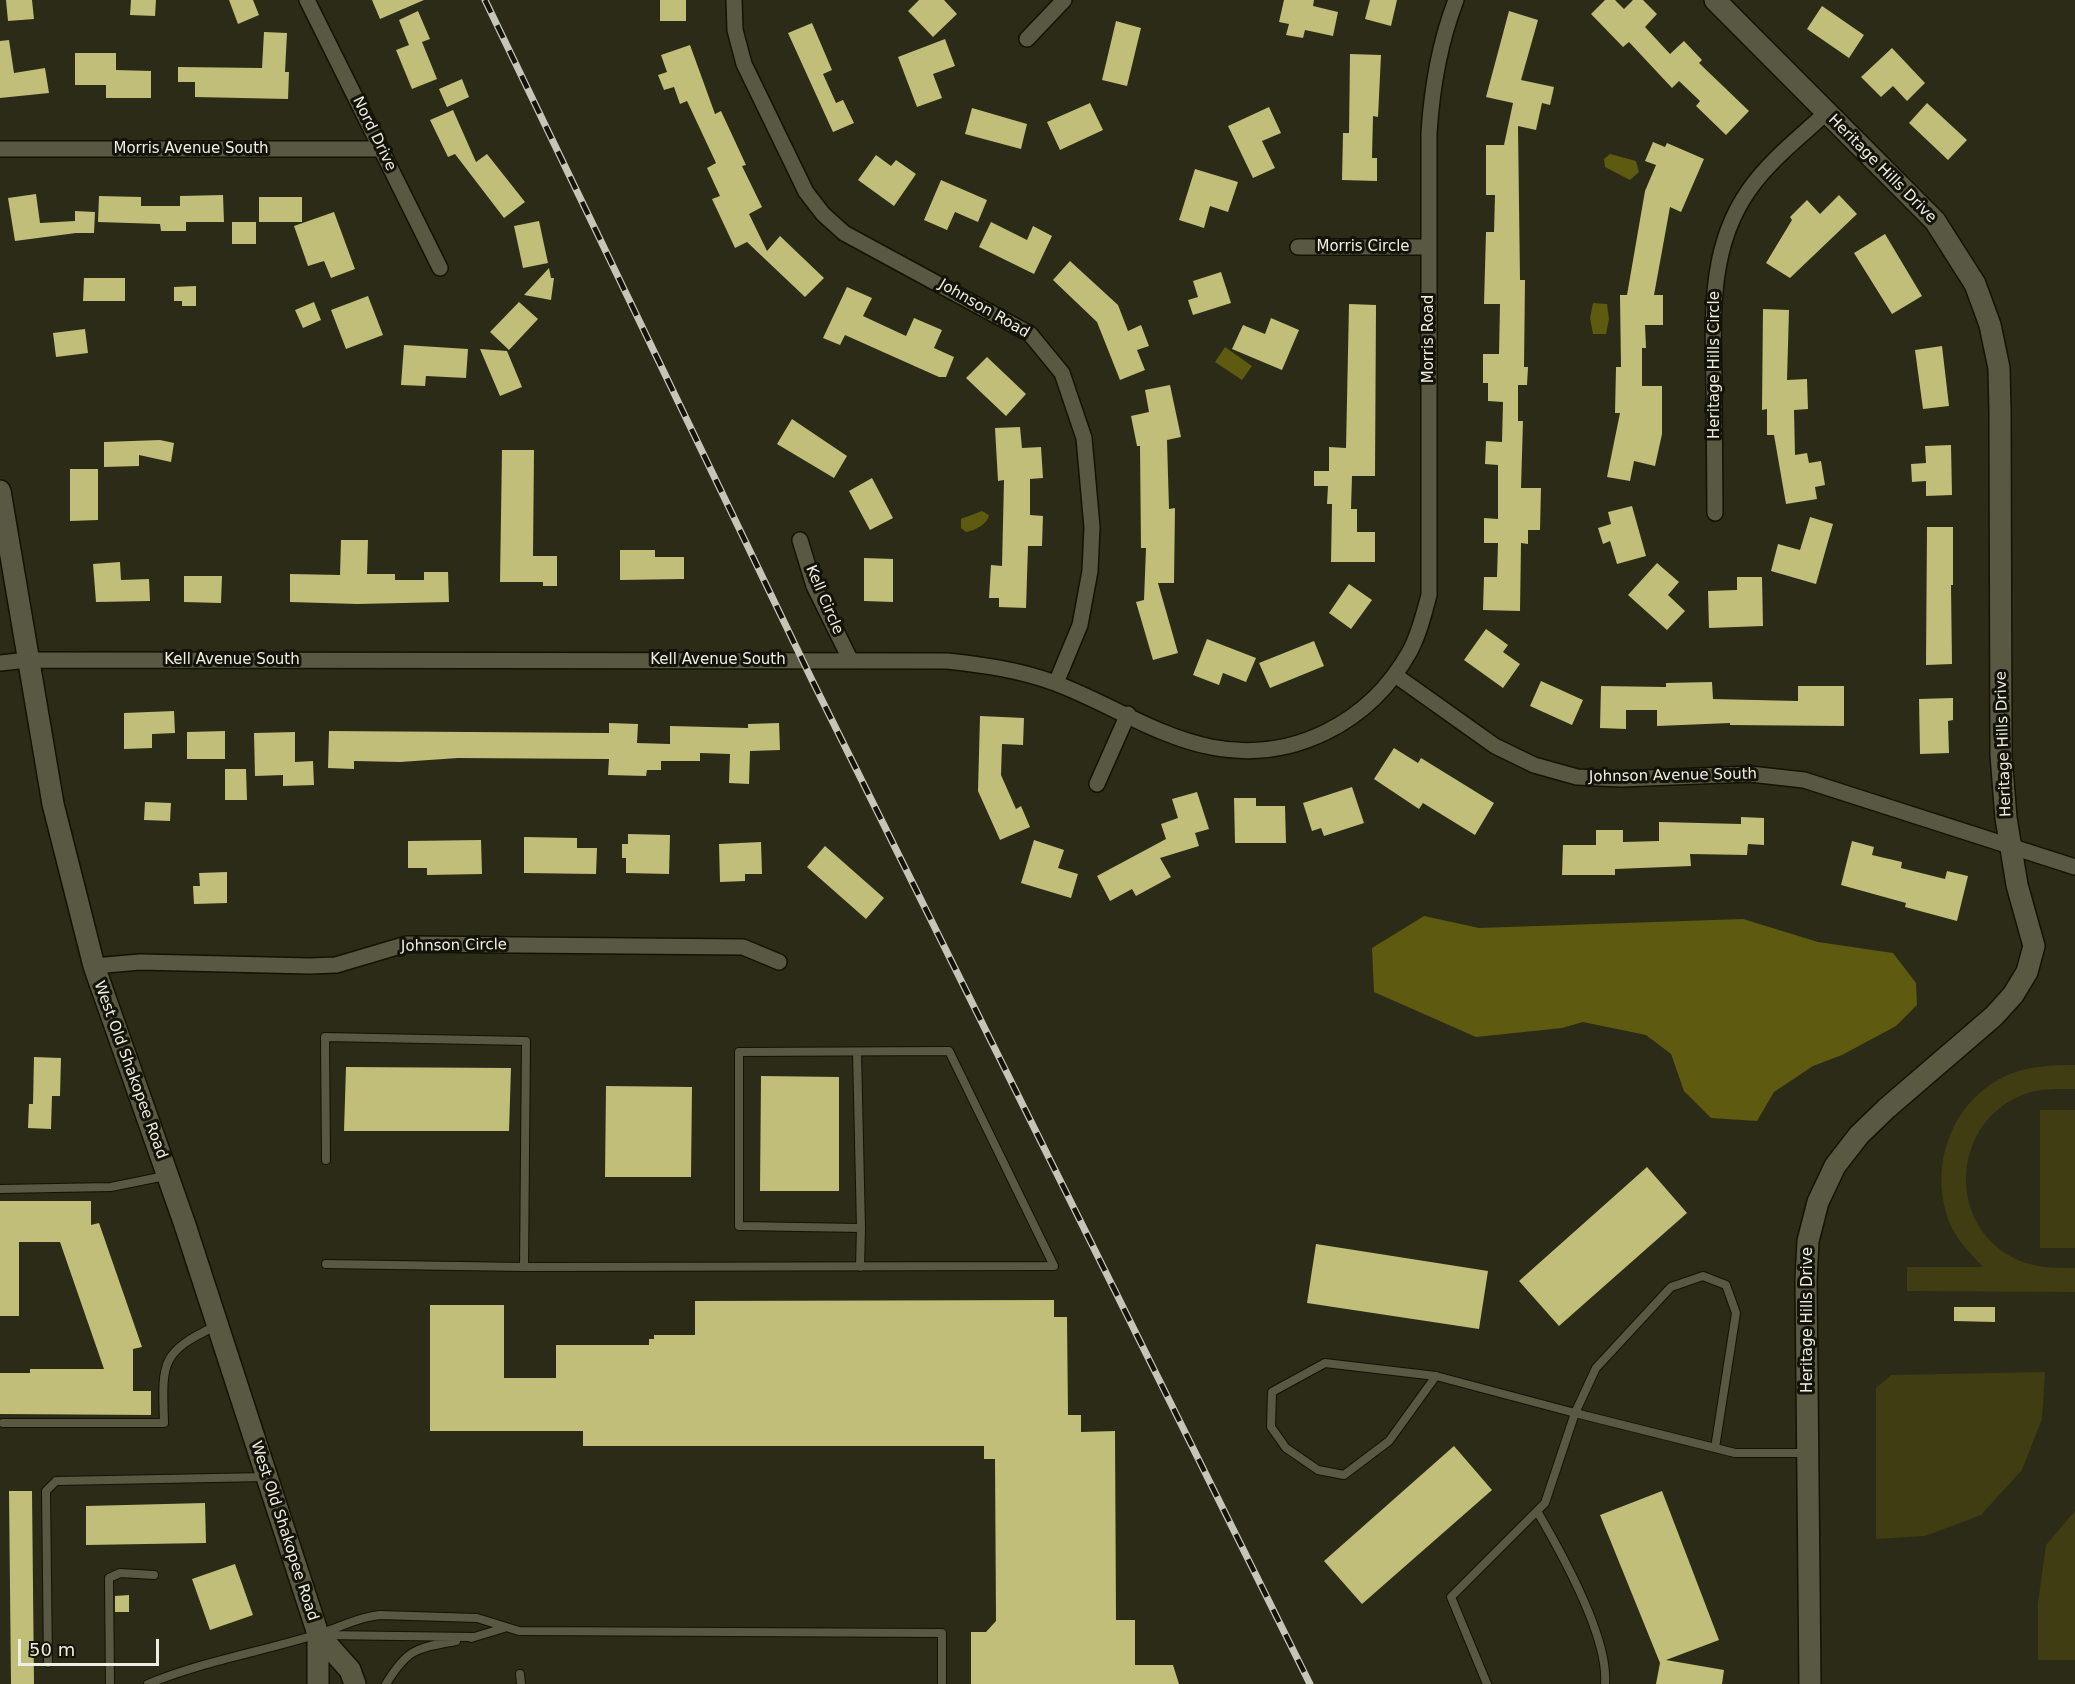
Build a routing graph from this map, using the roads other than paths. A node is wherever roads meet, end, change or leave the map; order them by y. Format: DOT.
graph roads {
  1 [pos="307,0"];
  2 [pos="734,0"];
  3 [pos="1064,0"];
  4 [pos="1456,0"];
  5 [pos="1715,0"];
  6 [pos="1028,39"];
  7 [pos="1827,112"];
  8 [pos="381,149"];
  9 [pos="0,150"];
  10 [pos="1298,247"];
  11 [pos="1429,247"];
  12 [pos="440,268"];
  13 [pos="0,491"];
  14 [pos="1715,513"];
  15 [pos="800,540"];
  16 [pos="850,659"];
  17 [pos="28,660"];
  18 [pos="0,663"];
  19 [pos="1395,675"];
  20 [pos="1056,683"];
  21 [pos="1128,714"];
  22 [pos="1097,784"];
  23 [pos="2010,846"];
  24 [pos="2075,867"];
  25 [pos="779,962"];
  26 [pos="94,966"];
  27 [pos="857,1052"];
  28 [pos="326,1160"];
  29 [pos="168,1176"];
  30 [pos="0,1189"];
  31 [pos="861,1228"];
  32 [pos="326,1264"];
  33 [pos="525,1267"];
  34 [pos="860,1267"];
  35 [pos="217,1326"];
  36 [pos="1436,1376"];
  37 [pos="1575,1413"];
  38 [pos="3,1423"];
  39 [pos="1715,1448"];
  40 [pos="1808,1452"];
  41 [pos="267,1477"];
  42 [pos="1537,1511"];
  43 [pos="154,1575"];
  44 [pos="504,1628"];
  45 [pos="318,1634"];
  46 [pos="474,1637"];
  47 [pos="48,1663"];
  48 [pos="520,1674"];
  49 [pos="110,1684"];
  50 [pos="148,1684"];
  51 [pos="318,1684"];
  52 [pos="355,1684"];
  53 [pos="386,1684"];
  54 [pos="521,1684"];
  55 [pos="942,1684"];
  56 [pos="1487,1684"];
  57 [pos="1605,1684"];
  58 [pos="1810,1684"];
  1 -- 8 [label="street, Nord Drive"];
  2 -- 20 [label="street, Johnson Road"];
  3 -- 6 [label="street"];
  4 -- 11 [label="street, Morris Road"];
  5 -- 7 [label="street, Heritage Hills Drive"];
  7 -- 14 [label="street, Heritage Hills Circle"];
  7 -- 23 [label="street, Heritage Hills Drive"];
  8 -- 9 [label="street, Morris Avenue South"];
  8 -- 12 [label="street, Nord Drive"];
  10 -- 11 [label="street, Morris Circle"];
  11 -- 19 [label="street, Morris Road"];
  13 -- 17 [label="street, West Old Shakopee Road"];
  15 -- 16 [label="street, Kell Circle"];
  16 -- 17 [label="street, Kell Avenue South"];
  16 -- 20 [label="street, Kell Avenue South"];
  17 -- 18 [label="street, Kell Avenue South"];
  17 -- 26 [label="street, West Old Shakopee Road"];
  19 -- 21 [label="street, Kell Avenue South"];
  19 -- 23 [label="street, Johnson Avenue South"];
  20 -- 21 [label="street, Kell Avenue South"];
  21 -- 22 [label="street"];
  23 -- 24 [label="street, Johnson Avenue South"];
  23 -- 40 [label="street, Heritage Hills Drive"];
  25 -- 26 [label="street, Johnson Circle"];
  26 -- 29 [label="street, West Old Shakopee Road"];
  27 -- 31 [label="lane"];
  27 -- 31 [label="lane"];
  27 -- 34 [label="lane"];
  28 -- 33 [label="lane"];
  29 -- 30 [label="lane"];
  29 -- 35 [label="street, West Old Shakopee Road"];
  31 -- 34 [label="lane"];
  32 -- 33 [label="lane"];
  33 -- 34 [label="lane"];
  35 -- 38 [label="lane"];
  35 -- 41 [label="street, West Old Shakopee Road"];
  36 -- 36 [label="lane"];
  36 -- 37 [label="lane"];
  37 -- 39 [label="lane"];
  37 -- 39 [label="lane"];
  37 -- 42 [label="lane"];
  39 -- 40 [label="lane"];
  40 -- 58 [label="street, Heritage Hills Drive"];
  41 -- 45 [label="street, West Old Shakopee Road"];
  41 -- 47 [label="lane"];
  42 -- 56 [label="lane"];
  42 -- 57 [label="lane"];
  43 -- 49 [label="lane"];
  44 -- 45 [label="lane"];
  44 -- 46 [label="lane"];
  44 -- 55 [label="lane"];
  45 -- 46 [label="lane"];
  45 -- 50 [label="lane"];
  45 -- 51 [label="street, West Old Shakopee Road"];
  45 -- 52 [label="street, West Old Shakopee Road"];
  46 -- 53 [label="lane"];
  48 -- 54 [label="lane"];
}
